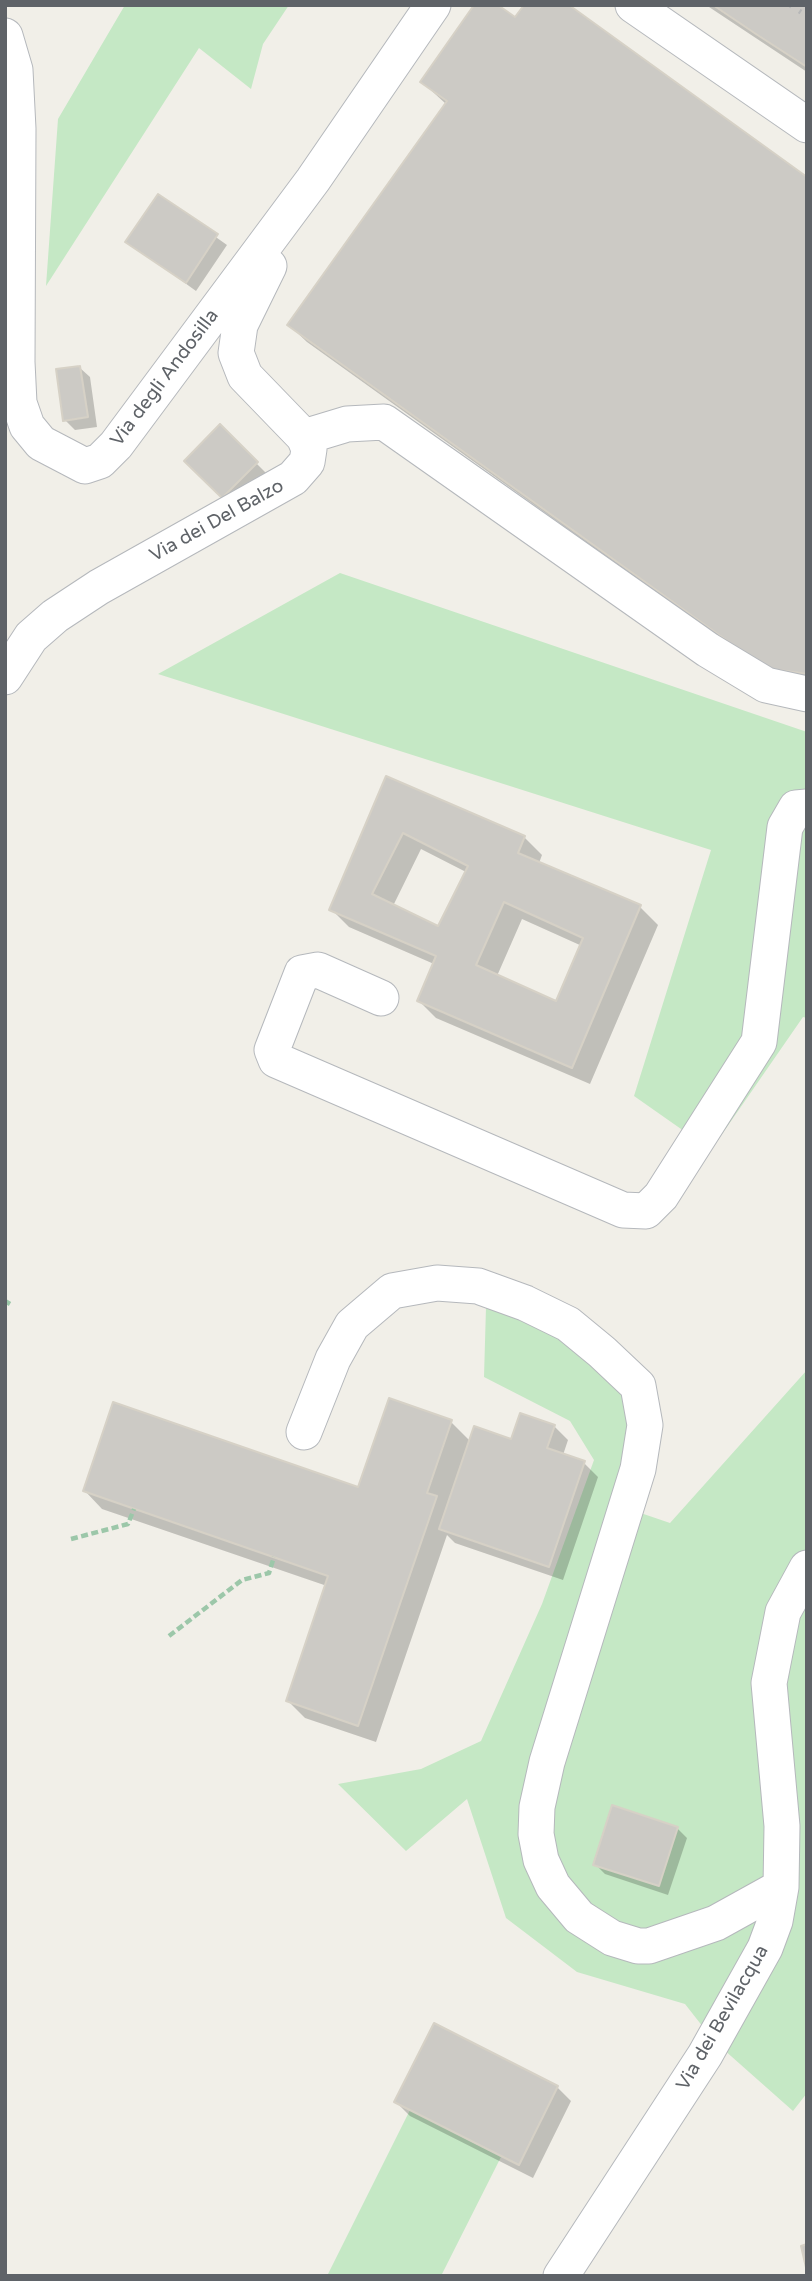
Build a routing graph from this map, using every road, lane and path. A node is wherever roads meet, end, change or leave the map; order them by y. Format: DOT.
graph roads {
  1 [pos="433,5"];
  2 [pos="633,5"];
  3 [pos="5,36"];
  4 [pos="807,125"];
  5 [pos="313,180"];
  6 [pos="304,438"];
  7 [pos="5,677"];
  8 [pos="807,694"];
  9 [pos="807,807"];
  10 [pos="381,998"];
  11 [pos="304,1433"];
  12 [pos="134,1509"];
  13 [pos="71,1539"];
  14 [pos="274,1557"];
  15 [pos="807,1568"];
  16 [pos="169,1636"];
  17 [pos="781,1887"];
  18 [pos="561,2276"];
  1 -- 5 [label="street, Via degli Andosilla"];
  2 -- 4 [label="street"];
  3 -- 5 [label="street, Via degli Andosilla"];
  5 -- 6 [label="street"];
  6 -- 7 [label="street, Via dei Del Balzo"];
  6 -- 8 [label="street"];
  9 -- 10 [label="street"];
  11 -- 17 [label="street"];
  12 -- 13 [label="path"];
  14 -- 16 [label="path"];
  15 -- 17 [label="street, Via dei Bevilacqua"];
  17 -- 18 [label="street, Via dei Bevilacqua"];
}
